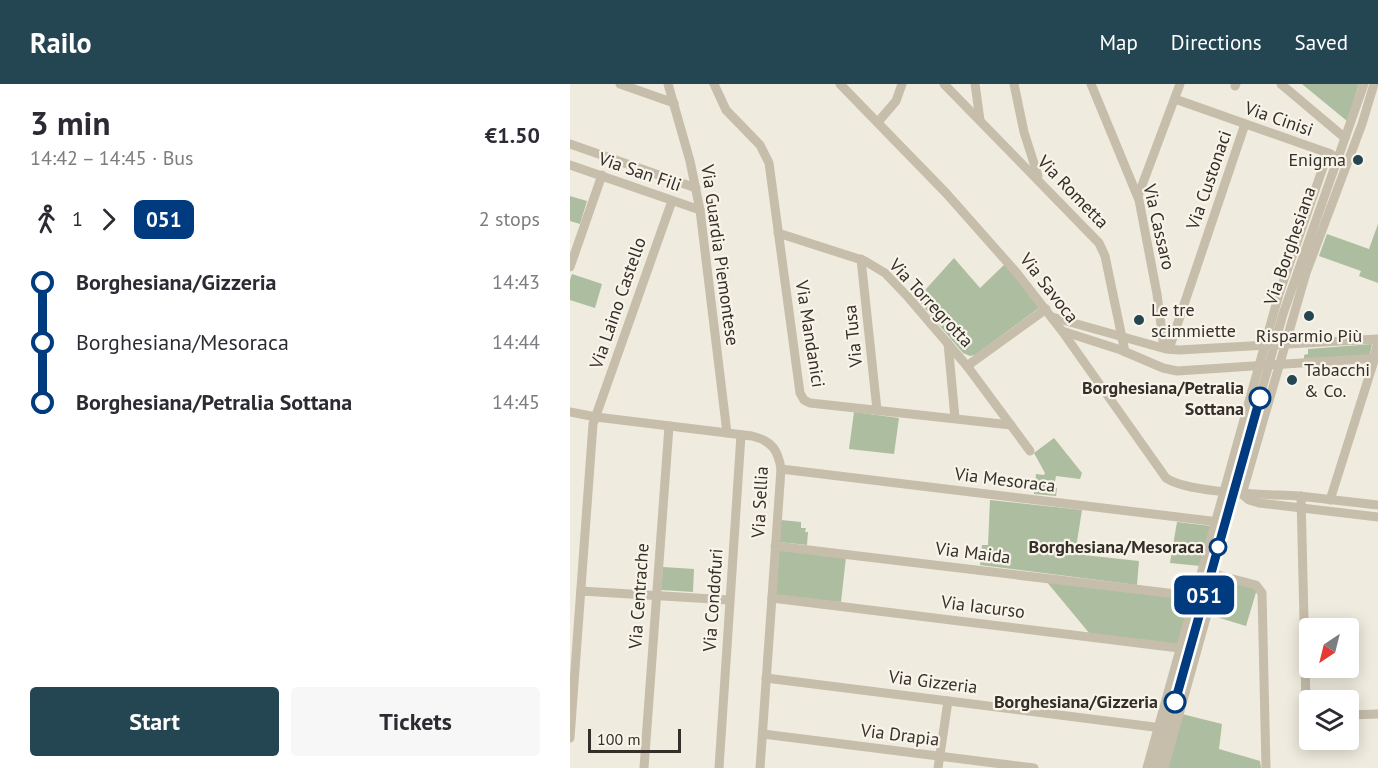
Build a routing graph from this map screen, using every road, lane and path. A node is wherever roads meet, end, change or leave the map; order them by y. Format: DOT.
graph roads {
  1 [pos="620,84"];
  2 [pos="668,84"];
  3 [pos="714,84"];
  4 [pos="840,84"];
  5 [pos="902,84"];
  6 [pos="944,84"];
  7 [pos="975,84"];
  8 [pos="1014,84"];
  9 [pos="1091,84"];
  10 [pos="1180,84"];
  11 [pos="1281,84"];
  12 [pos="1364,84"];
  13 [pos="1374,84"];
  14 [pos="1175,99"];
  15 [pos="674,103"];
  16 [pos="980,121"];
  17 [pos="878,122"];
  18 [pos="1245,124"];
  19 [pos="1345,138"];
  20 [pos="570,144"];
  21 [pos="1328,153"];
  22 [pos="1339,157"];
  23 [pos="570,165"];
  24 [pos="602,176"];
  25 [pos="1040,182"];
  26 [pos="696,188"];
  27 [pos="1138,196"];
  28 [pos="672,201"];
  29 [pos="700,210"];
  30 [pos="778,233"];
  31 [pos="861,259"];
  32 [pos="570,267"];
  33 [pos="1049,313"];
  34 [pos="1062,331"];
  35 [pos="1122,336"];
  36 [pos="1378,340"];
  37 [pos="948,343"];
  38 [pos="1274,346"];
  39 [pos="1167,348"];
  40 [pos="1125,352"];
  41 [pos="1376,358"];
  42 [pos="967,366"];
  43 [pos="1269,366"];
  44 [pos="878,410"];
  45 [pos="570,412"];
  46 [pos="596,417"];
  47 [pos="955,418"];
  48 [pos="1011,424"];
  49 [pos="669,426"];
  50 [pos="726,433"];
  51 [pos="741,435"];
  52 [pos="1030,451"];
  53 [pos="781,469"];
  54 [pos="1233,492"];
  55 [pos="1301,496"];
  56 [pos="1330,500"];
  57 [pos="1378,505"];
  58 [pos="1301,508"];
  59 [pos="1378,517"];
  60 [pos="1220,522"];
  61 [pos="775,546"];
  62 [pos="1214,574"];
  63 [pos="580,591"];
  64 [pos="656,595"];
  65 [pos="1200,597"];
  66 [pos="772,598"];
  67 [pos="729,600"];
  68 [pos="1185,649"];
  69 [pos="766,678"];
  70 [pos="1306,690"];
  71 [pos="948,700"];
  72 [pos="1378,714"];
  73 [pos="1359,715"];
  74 [pos="1163,728"];
  75 [pos="763,734"];
  76 [pos="570,738"];
  77 [pos="939,757"];
  78 [pos="644,768"];
  79 [pos="719,768"];
  80 [pos="760,768"];
  81 [pos="938,768"];
  82 [pos="1034,768"];
  83 [pos="1147,768"];
  84 [pos="1156,768"];
  85 [pos="1164,768"];
  86 [pos="1266,768"];
  1 -- 15 [label="street"];
  2 -- 15 [label="street, Via Guardia Piemontese"];
  3 -- 30 [label="street, Via Mandanici"];
  4 -- 17 [label="street, Via Savoca"];
  5 -- 17 [label="street"];
  6 -- 16 [label="street, Via Rometta"];
  7 -- 16 [label="street"];
  8 -- 25 [label="street"];
  9 -- 27 [label="street, Via Cassaro"];
  10 -- 14 [label="street"];
  11 -- 19 [label="street"];
  12 -- 19 [label="street, Via Borghesiana"];
  13 -- 38 [label="street, Via Borghesiana"];
  14 -- 18 [label="street, Via Cinisi"];
  14 -- 27 [label="street"];
  15 -- 26 [label="street, Via Guardia Piemontese"];
  16 -- 25 [label="street, Via Rometta"];
  17 -- 33 [label="street, Via Savoca"];
  18 -- 21 [label="street, Via Cinisi"];
  18 -- 39 [label="street, Via Custonaci"];
  19 -- 22 [label="street, Via Borghesiana"];
  20 -- 26 [label="street, Via San Fili"];
  21 -- 22 [label="street, Via Cinisi"];
  21 -- 38 [label="street, Via Borghesiana"];
  22 -- 38 [label="street, Via Borghesiana"];
  23 -- 24 [label="street, Via San Fili"];
  24 -- 28 [label="street, Via San Fili"];
  24 -- 32 [label="street"];
  25 -- 35 [label="street, Via Rometta"];
  26 -- 29 [label="street, Via Guardia Piemontese"];
  27 -- 39 [label="street, Via Cassaro"];
  28 -- 29 [label="street, Via San Fili"];
  28 -- 46 [label="street, Via Laino Castello"];
  29 -- 50 [label="street, Via Guardia Piemontese"];
  30 -- 31 [label="street, Via Torregrotta"];
  30 -- 44 [label="street, Via Mandanici"];
  31 -- 37 [label="street, Via Torregrotta"];
  31 -- 44 [label="street, Via Tusa"];
  33 -- 34 [label="street, Via Savoca"];
  33 -- 35 [label="street"];
  33 -- 42 [label="street, Via Torregrotta"];
  34 -- 40 [label="street"];
  34 -- 54 [label="street, Via Savoca"];
  35 -- 39 [label="street"];
  35 -- 40 [label="street, Via Rometta"];
  36 -- 38 [label="street"];
  36 -- 41 [label="street"];
  37 -- 42 [label="street, Via Torregrotta"];
  37 -- 47 [label="street"];
  38 -- 39 [label="street"];
  38 -- 43 [label="street, Via Borghesiana"];
  38 -- 43 [label="street, Via Borghesiana"];
  40 -- 43 [label="street"];
  41 -- 43 [label="street"];
  41 -- 56 [label="street"];
  42 -- 48 [label="street"];
  43 -- 54 [label="street, Via Borghesiana"];
  43 -- 54 [label="street, Via Borghesiana"];
  44 -- 47 [label="street, Via Mandanici"];
  45 -- 46 [label="street, Via Sellia"];
  46 -- 49 [label="street, Via Sellia"];
  46 -- 63 [label="street, Via Laino Castello"];
  47 -- 48 [label="street, Via Mandanici"];
  48 -- 52 [label="street"];
  49 -- 50 [label="street, Via Sellia"];
  49 -- 64 [label="street, Via Centrache"];
  50 -- 51 [label="street, Via Sellia"];
  51 -- 53 [label="street, Via Sellia"];
  51 -- 67 [label="street, Via Condofuri"];
  53 -- 60 [label="street, Via Mesoraca"];
  53 -- 61 [label="street, Via Sellia"];
  54 -- 55 [label="street"];
  54 -- 58 [label="street"];
  54 -- 60 [label="street, Via Borghesiana"];
  55 -- 56 [label="street"];
  55 -- 58 [label="street"];
  56 -- 57 [label="street"];
  58 -- 59 [label="street"];
  58 -- 70 [label="street"];
  60 -- 62 [label="street, Via Borghesiana"];
  60 -- 65 [label="street, Via Borghesiana"];
  61 -- 65 [label="street, Via Maida"];
  61 -- 66 [label="street, Via Sellia"];
  62 -- 65 [label="street, Via Borghesiana"];
  62 -- 85 [label="street, Via Borghesiana"];
  62 -- 86 [label="street"];
  63 -- 64 [label="street"];
  63 -- 76 [label="street, Via Laino Castello"];
  64 -- 67 [label="street"];
  64 -- 78 [label="street, Via Centrache"];
  65 -- 68 [label="street, Via Borghesiana"];
  66 -- 68 [label="street, Via Iacurso"];
  66 -- 69 [label="street, Via Sellia"];
  67 -- 79 [label="street, Via Condofuri"];
  68 -- 74 [label="street, Via Borghesiana"];
  69 -- 71 [label="street, Via Gizzeria"];
  69 -- 75 [label="street, Via Sellia"];
  71 -- 74 [label="street, Via Gizzeria"];
  71 -- 77 [label="street"];
  72 -- 73 [label="street"];
  74 -- 83 [label="street, Via Borghesiana"];
  74 -- 84 [label="street, Via Borghesiana"];
  75 -- 77 [label="street, Via Drapia"];
  75 -- 80 [label="street, Via Sellia"];
  77 -- 81 [label="street"];
  77 -- 82 [label="street, Via Drapia"];
}
